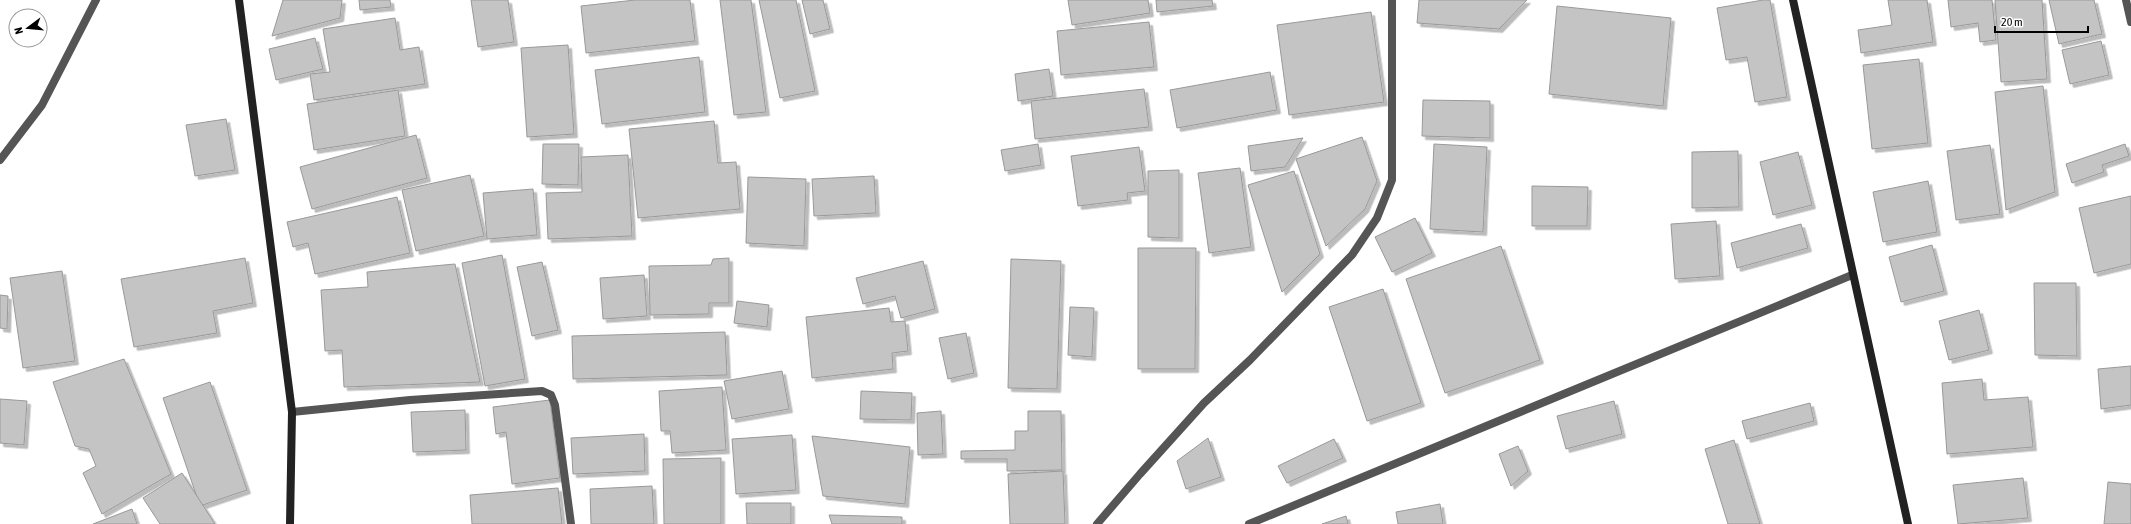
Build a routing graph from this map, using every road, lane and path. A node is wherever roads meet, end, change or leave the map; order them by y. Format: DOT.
graph roads {
  1 [pos="96,0"];
  2 [pos="239,0"];
  3 [pos="1392,0"];
  4 [pos="1793,0"];
  5 [pos="2126,0"];
  6 [pos="2131,22"];
  7 [pos="0,160"];
  8 [pos="1852,275"];
  9 [pos="292,412"];
  10 [pos="290,524"];
  11 [pos="571,524"];
  12 [pos="1097,524"];
  13 [pos="1248,524"];
  14 [pos="1908,524"];
  1 -- 7 [label="street"];
  2 -- 9 [label="main road"];
  3 -- 12 [label="street"];
  4 -- 8 [label="main road"];
  5 -- 6 [label="street"];
  8 -- 13 [label="street"];
  8 -- 14 [label="main road"];
  9 -- 10 [label="main road"];
  9 -- 11 [label="street"];
}
